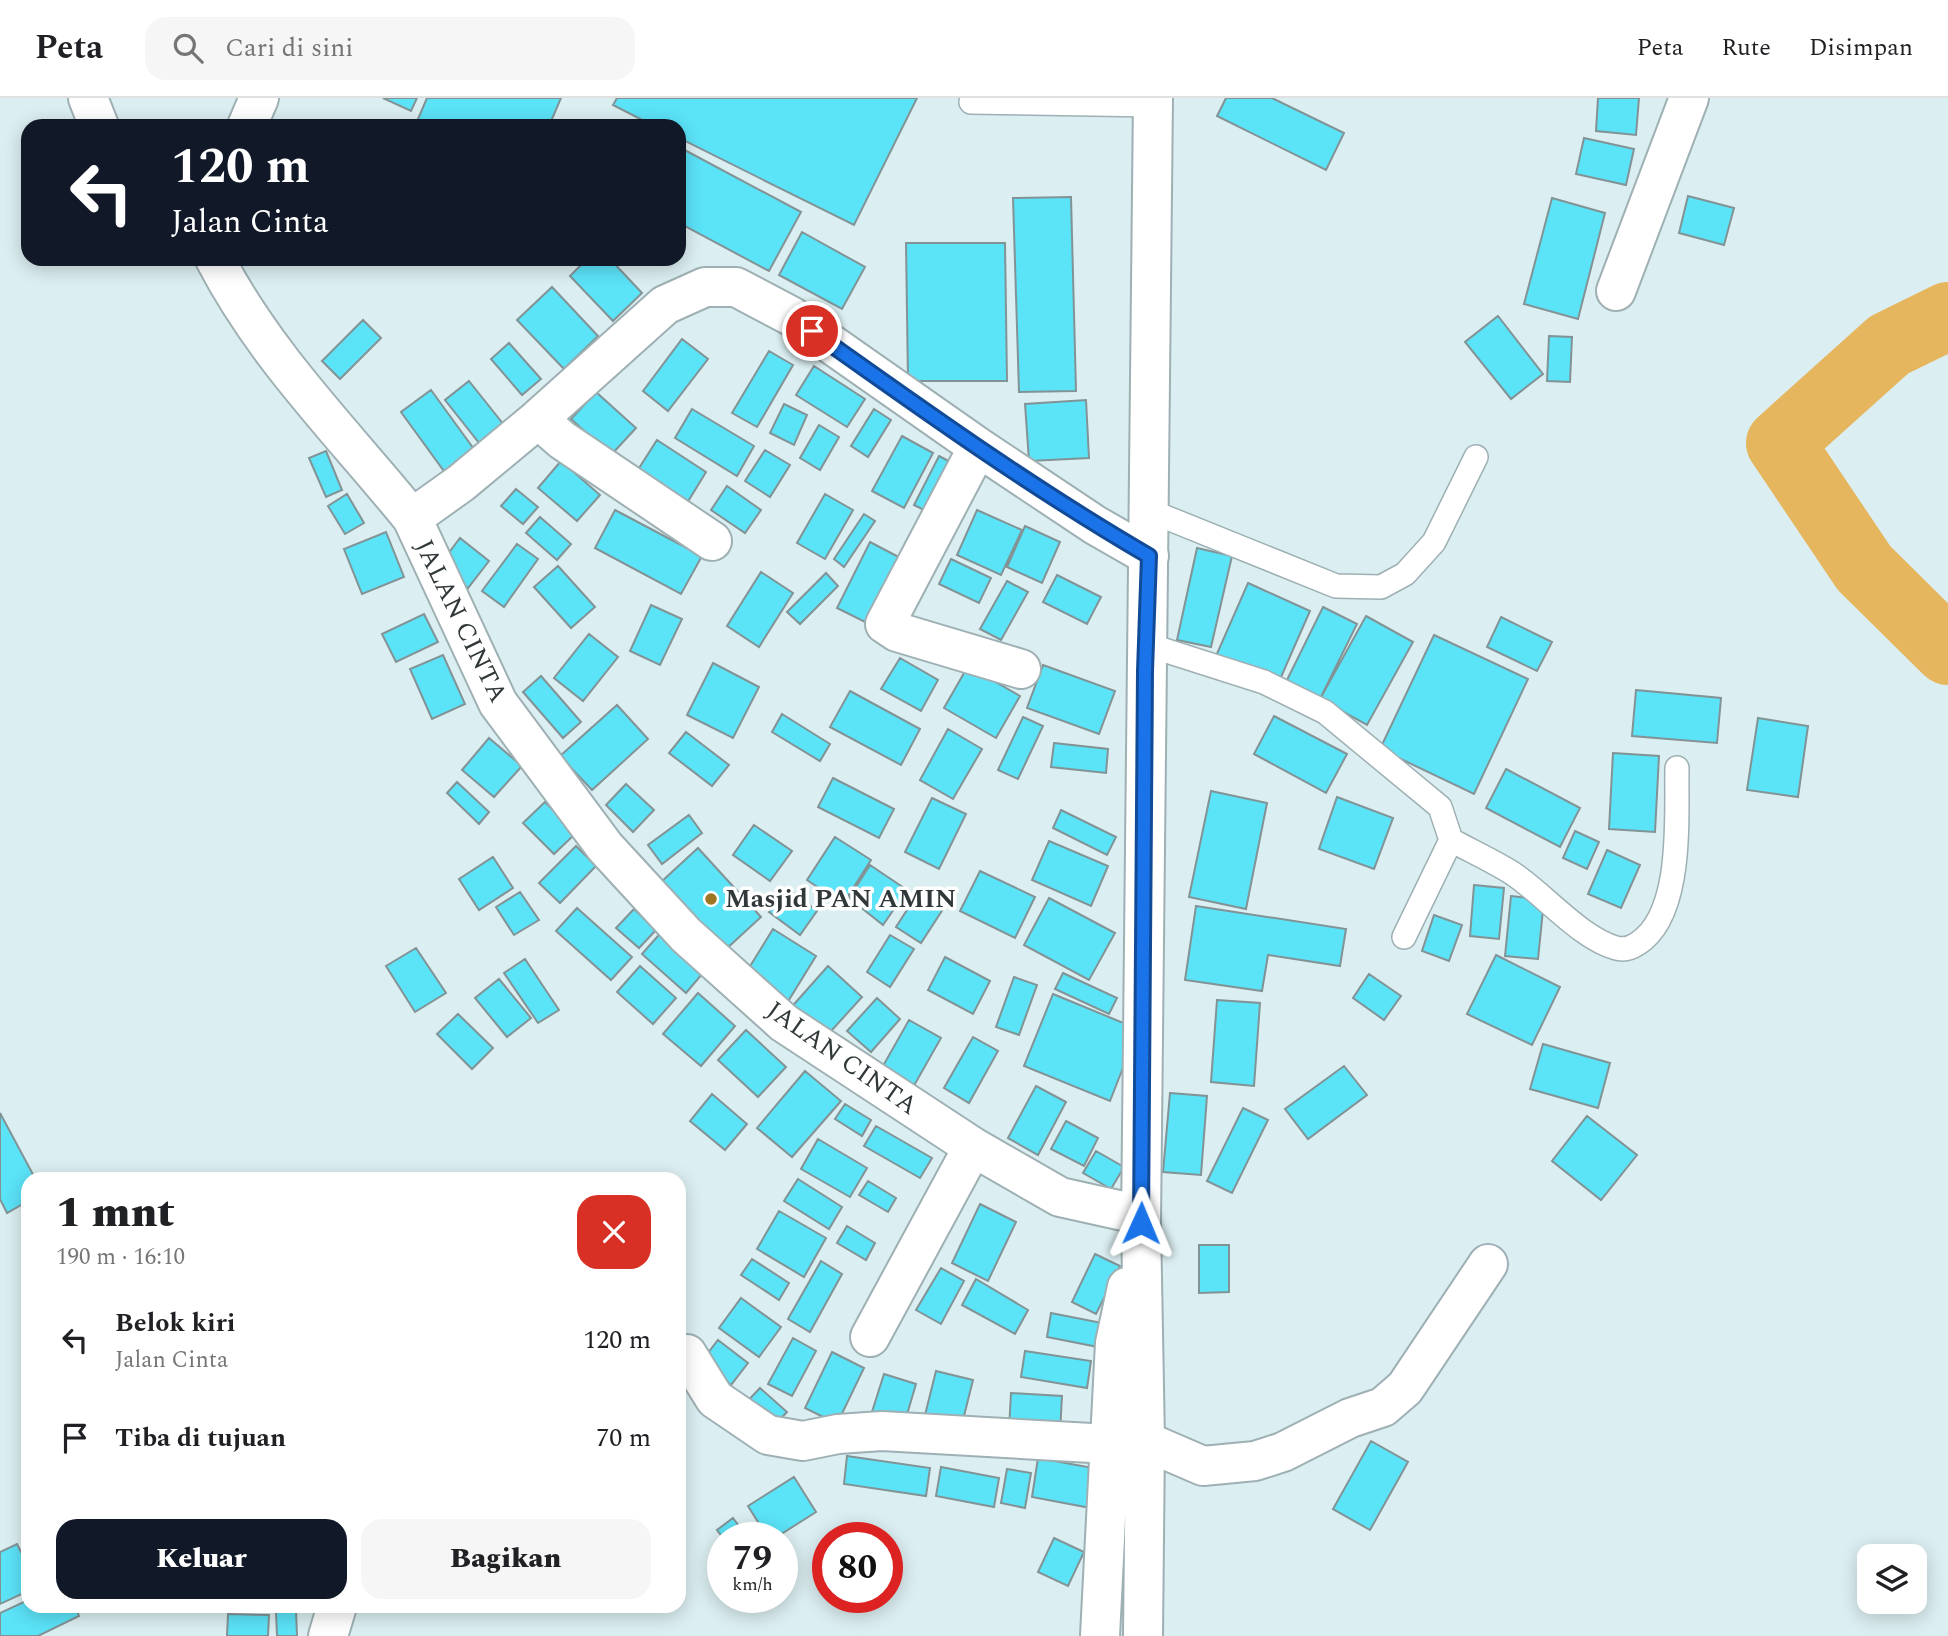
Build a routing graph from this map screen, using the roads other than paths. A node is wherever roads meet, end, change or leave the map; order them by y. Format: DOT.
graph roads {
  1 [pos="88,98"];
  2 [pos="259,98"];
  3 [pos="1689,98"];
  4 [pos="1153,101"];
  5 [pos="971,102"];
  6 [pos="96,119"];
  7 [pos="250,119"];
  8 [pos="219,266"];
  9 [pos="1616,291"];
  10 [pos="538,419"];
  11 [pos="978,447"];
  12 [pos="1476,457"];
  13 [pos="1150,511"];
  14 [pos="412,518"];
  15 [pos="712,541"];
  16 [pos="1149,556"];
  17 [pos="1146,644"];
  18 [pos="1021,669"];
  19 [pos="1677,768"];
  20 [pos="1451,840"];
  21 [pos="1404,937"];
  22 [pos="973,1147"];
  23 [pos="1141,1219"];
  24 [pos="1488,1264"];
  25 [pos="870,1337"];
  26 [pos="687,1354"];
  27 [pos="1127,1442"];
  28 [pos="335,1613"];
  29 [pos="328,1636"];
  30 [pos="1100,1636"];
  31 [pos="1143,1636"];
  1 -- 6 [label="main road"];
  2 -- 7 [label="main road"];
  3 -- 9 [label="main road"];
  4 -- 5 [label="lane"];
  4 -- 13 [label="main road"];
  8 -- 14 [label="main road"];
  10 -- 11 [label="main road, JALAN CINTA"];
  10 -- 14 [label="main road, JALAN CINTA"];
  10 -- 15 [label="main road"];
  11 -- 16 [label="main road, JALAN CINTA"];
  11 -- 18 [label="main road"];
  12 -- 13 [label="lane"];
  13 -- 16 [label="main road"];
  14 -- 22 [label="main road, JALAN CINTA"];
  16 -- 17 [label="main road"];
  17 -- 20 [label="lane"];
  17 -- 23 [label="main road"];
  19 -- 20 [label="lane"];
  20 -- 21 [label="lane"];
  22 -- 23 [label="main road, JALAN CINTA"];
  22 -- 25 [label="main road"];
  23 -- 27 [label="main road"];
  24 -- 27 [label="main road"];
  26 -- 27 [label="main road"];
  27 -- 30 [label="main road"];
  27 -- 31 [label="main road"];
  28 -- 29 [label="main road"];
}
